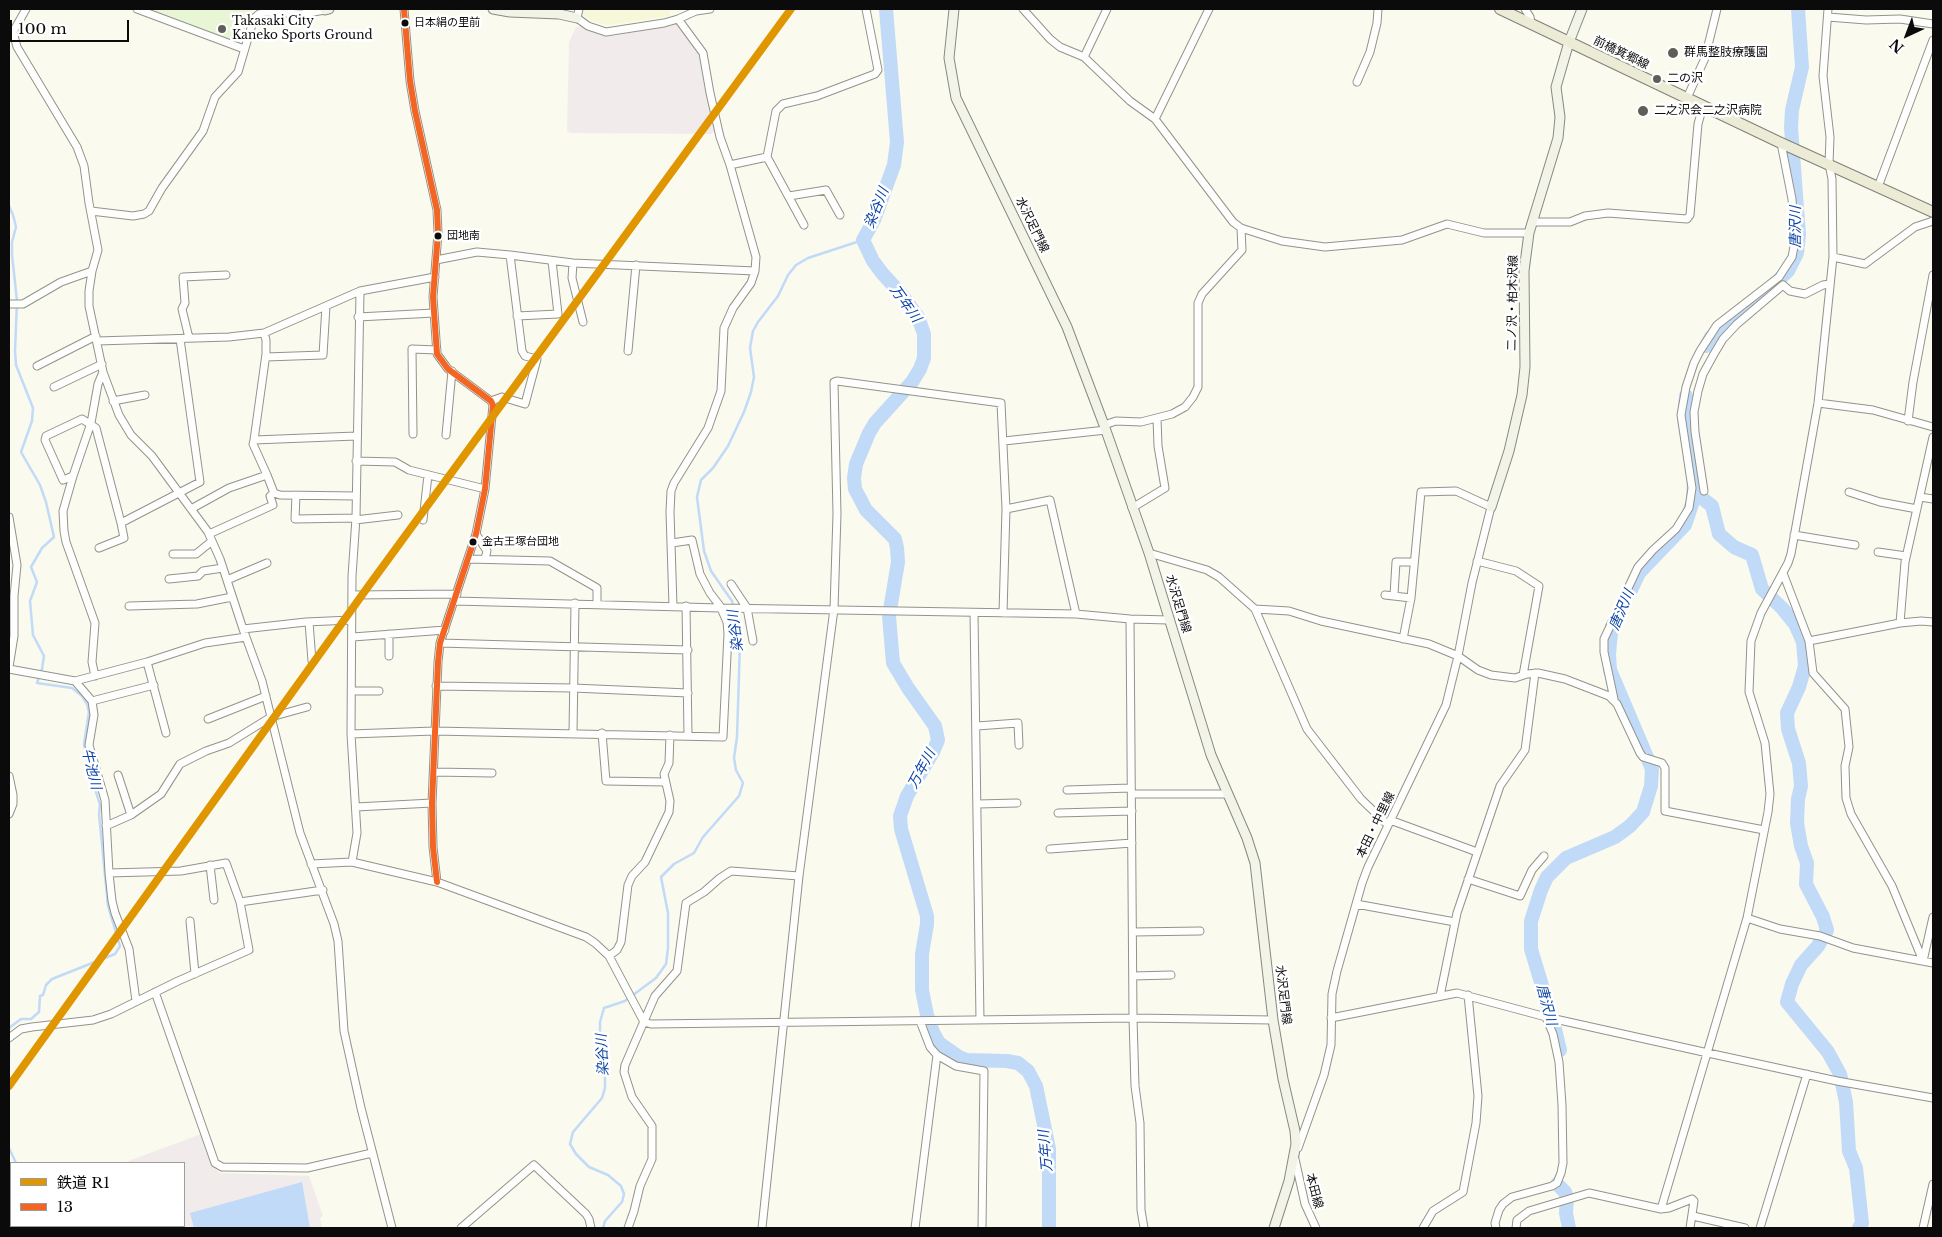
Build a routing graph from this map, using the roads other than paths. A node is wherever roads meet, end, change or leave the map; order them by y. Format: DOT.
graph roads {
  1 [pos="26,9"];
  2 [pos="137,9"];
  3 [pos="404,9"];
  4 [pos="493,9"];
  5 [pos="710,9"];
  6 [pos="866,9"];
  7 [pos="954,9"];
  8 [pos="1023,9"];
  9 [pos="1107,9"];
  10 [pos="1208,9"];
  11 [pos="1378,9"];
  12 [pos="1500,9"];
  13 [pos="1525,9"];
  14 [pos="1582,9"];
  15 [pos="1717,9"];
  16 [pos="327,10"];
  17 [pos="578,13"];
  18 [pos="1828,13"];
  19 [pos="678,19"];
  20 [pos="1531,24"];
  21 [pos="1933,24"];
  22 [pos="11,32"];
  23 [pos="1933,40"];
  24 [pos="1569,42"];
  25 [pos="244,49"];
  26 [pos="1084,58"];
  27 [pos="1357,82"];
  28 [pos="1687,98"];
  29 [pos="1703,106"];
  30 [pos="1155,119"];
  31 [pos="1783,144"];
  32 [pos="767,157"];
  33 [pos="1829,164"];
  34 [pos="730,165"];
  35 [pos="1878,187"];
  36 [pos="789,196"];
  37 [pos="91,211"];
  38 [pos="1933,212"];
  39 [pos="840,214"];
  40 [pos="1933,221"];
  41 [pos="1533,222"];
  42 [pos="804,224"];
  43 [pos="1241,228"];
  44 [pos="1529,233"];
  45 [pos="510,254"];
  46 [pos="1832,257"];
  47 [pos="436,260"];
  48 [pos="552,261"];
  49 [pos="573,263"];
  50 [pos="636,265"];
  51 [pos="92,271"];
  52 [pos="755,271"];
  53 [pos="226,275"];
  54 [pos="1933,276"];
  55 [pos="435,277"];
  56 [pos="1830,284"];
  57 [pos="360,291"];
  58 [pos="9,304"];
  59 [pos="326,306"];
  60 [pos="434,313"];
  61 [pos="517,316"];
  62 [pos="358,317"];
  63 [pos="583,322"];
  64 [pos="264,333"];
  65 [pos="189,338"];
  66 [pos="97,339"];
  67 [pos="180,339"];
  68 [pos="437,350"];
  69 [pos="628,351"];
  70 [pos="266,357"];
  71 [pos="102,364"];
  72 [pos="37,366"];
  73 [pos="452,371"];
  74 [pos="103,372"];
  75 [pos="54,387"];
  76 [pos="145,395"];
  77 [pos="113,401"];
  78 [pos="491,401"];
  79 [pos="1818,403"];
  80 [pos="1156,418"];
  81 [pos="1908,421"];
  82 [pos="91,424"];
  83 [pos="1105,427"];
  84 [pos="1933,427"];
  85 [pos="413,434"];
  86 [pos="446,435"];
  87 [pos="356,436"];
  88 [pos="1933,438"];
  89 [pos="254,440"];
  90 [pos="1004,441"];
  91 [pos="356,461"];
  92 [pos="267,475"];
  93 [pos="428,475"];
  94 [pos="73,476"];
  95 [pos="485,489"];
  96 [pos="1704,491"];
  97 [pos="1849,492"];
  98 [pos="179,493"];
  99 [pos="274,493"];
  100 [pos="296,495"];
  101 [pos="356,496"];
  102 [pos="1920,497"];
  103 [pos="1933,500"];
  104 [pos="1491,506"];
  105 [pos="1132,508"];
  106 [pos="191,509"];
  107 [pos="1006,509"];
  108 [pos="1917,509"];
  109 [pos="398,515"];
  110 [pos="9,518"];
  111 [pos="356,519"];
  112 [pos="422,520"];
  113 [pos="121,523"];
  114 [pos="476,534"];
  115 [pos="1794,535"];
  116 [pos="210,538"];
  117 [pos="672,543"];
  118 [pos="1855,546"];
  119 [pos="99,548"];
  120 [pos="1878,552"];
  121 [pos="1149,553"];
  122 [pos="173,554"];
  123 [pos="1906,556"];
  124 [pos="468,559"];
  125 [pos="485,559"];
  126 [pos="1478,561"];
  127 [pos="1414,562"];
  128 [pos="266,563"];
  129 [pos="223,568"];
  130 [pos="1783,572"];
  131 [pos="169,578"];
  132 [pos="227,580"];
  133 [pos="731,584"];
  134 [pos="352,595"];
  135 [pos="1385,595"];
  136 [pos="1394,595"];
  137 [pos="232,597"];
  138 [pos="456,598"];
  139 [pos="1411,598"];
  140 [pos="575,603"];
  141 [pos="597,604"];
  142 [pos="129,606"];
  143 [pos="673,606"];
  144 [pos="686,606"];
  145 [pos="725,608"];
  146 [pos="747,608"];
  147 [pos="834,609"];
  148 [pos="1255,609"];
  149 [pos="974,613"];
  150 [pos="1003,613"];
  151 [pos="1076,614"];
  152 [pos="1130,619"];
  153 [pos="351,620"];
  154 [pos="1169,620"];
  155 [pos="309,622"];
  156 [pos="1933,622"];
  157 [pos="1900,623"];
  158 [pos="242,629"];
  159 [pos="445,630"];
  160 [pos="389,634"];
  161 [pos="246,637"];
  162 [pos="353,637"];
  163 [pos="1403,639"];
  164 [pos="753,641"];
  165 [pos="1809,641"];
  166 [pos="440,643"];
  167 [pos="575,647"];
  168 [pos="688,650"];
  169 [pos="389,656"];
  170 [pos="1458,656"];
  171 [pos="312,661"];
  172 [pos="147,662"];
  173 [pos="9,668"];
  174 [pos="1536,673"];
  175 [pos="1523,675"];
  176 [pos="95,676"];
  177 [pos="75,681"];
  178 [pos="154,685"];
  179 [pos="436,686"];
  180 [pos="573,688"];
  181 [pos="352,691"];
  182 [pos="379,691"];
  183 [pos="688,693"];
  184 [pos="266,696"];
  185 [pos="1614,699"];
  186 [pos="92,701"];
  187 [pos="307,707"];
  188 [pos="271,717"];
  189 [pos="208,719"];
  190 [pos="977,726"];
  191 [pos="434,731"];
  192 [pos="166,733"];
  193 [pos="351,734"];
  194 [pos="573,734"];
  195 [pos="602,734"];
  196 [pos="670,735"];
  197 [pos="688,735"];
  198 [pos="1018,745"];
  199 [pos="434,772"];
  200 [pos="492,773"];
  201 [pos="118,775"];
  202 [pos="9,776"];
  203 [pos="665,782"];
  204 [pos="1066,790"];
  205 [pos="1131,791"];
  206 [pos="1228,794"];
  207 [pos="432,803"];
  208 [pos="1017,803"];
  209 [pos="978,804"];
  210 [pos="356,807"];
  211 [pos="1132,811"];
  212 [pos="1058,813"];
  213 [pos="9,814"];
  214 [pos="131,815"];
  215 [pos="1389,822"];
  216 [pos="106,826"];
  217 [pos="1764,830"];
  218 [pos="1132,843"];
  219 [pos="1050,849"];
  220 [pos="1477,852"];
  221 [pos="1544,856"];
  222 [pos="352,862"];
  223 [pos="311,864"];
  224 [pos="210,865"];
  225 [pos="109,873"];
  226 [pos="799,876"];
  227 [pos="1468,879"];
  228 [pos="437,882"];
  229 [pos="323,890"];
  230 [pos="214,900"];
  231 [pos="240,902"];
  232 [pos="1356,904"];
  233 [pos="1933,917"];
  234 [pos="1747,918"];
  235 [pos="190,921"];
  236 [pos="1455,922"];
  237 [pos="1200,931"];
  238 [pos="1133,932"];
  239 [pos="609,956"];
  240 [pos="1923,961"];
  241 [pos="1933,963"];
  242 [pos="195,974"];
  243 [pos="1171,975"];
  244 [pos="1133,976"];
  245 [pos="155,992"];
  246 [pos="1468,995"];
  247 [pos="1440,996"];
  248 [pos="136,1001"];
  249 [pos="1548,1017"];
  250 [pos="1133,1018"];
  251 [pos="1331,1018"];
  252 [pos="980,1020"];
  253 [pos="1273,1020"];
  254 [pos="920,1021"];
  255 [pos="644,1022"];
  256 [pos="782,1022"];
  257 [pos="9,1038"];
  258 [pos="1708,1053"];
  259 [pos="937,1055"];
  260 [pos="1807,1074"];
  261 [pos="1933,1098"];
  262 [pos="372,1153"];
  263 [pos="1294,1157"];
  264 [pos="1933,1184"];
  265 [pos="1661,1209"];
  266 [pos="1693,1216"];
  267 [pos="392,1228"];
  268 [pos="461,1228"];
  269 [pos="591,1228"];
  270 [pos="628,1228"];
  271 [pos="762,1228"];
  272 [pos="915,1228"];
  273 [pos="982,1228"];
  274 [pos="1144,1228"];
  275 [pos="1274,1228"];
  276 [pos="1316,1228"];
  277 [pos="1423,1228"];
  278 [pos="1496,1228"];
  279 [pos="1516,1228"];
  280 [pos="1690,1228"];
  281 [pos="1745,1228"];
  282 [pos="1760,1228"];
  283 [pos="1923,1228"];
  1 -- 22 [label="street"];
  2 -- 25 [label="street"];
  3 -- 47 [label="street"];
  4 -- 17 [label="main road"];
  5 -- 19 [label="street"];
  6 -- 32 [label="street"];
  7 -- 83 [label="main road, 水沢足門線"];
  8 -- 26 [label="street"];
  9 -- 26 [label="street"];
  10 -- 30 [label="street"];
  11 -- 27 [label="street"];
  12 -- 20 [label="main road, 前橋箕郷線"];
  13 -- 20 [label="street"];
  14 -- 24 [label="main road, 二ノ沢・柏木沢線"];
  15 -- 28 [label="street"];
  16 -- 25 [label="street"];
  17 -- 19 [label="street"];
  18 -- 21 [label="street"];
  18 -- 33 [label="street"];
  19 -- 34 [label="street"];
  20 -- 24 [label="main road, 前橋箕郷線"];
  22 -- 37 [label="street"];
  23 -- 35 [label="street"];
  24 -- 28 [label="main road, 前橋箕郷線"];
  24 -- 41 [label="main road, 二ノ沢・柏木沢線"];
  25 -- 37 [label="street"];
  26 -- 30 [label="street"];
  28 -- 29 [label="main road, 前橋箕郷線"];
  29 -- 31 [label="main road, 前橋箕郷線"];
  29 -- 41 [label="street"];
  30 -- 43 [label="street"];
  31 -- 33 [label="main road, 前橋箕郷線"];
  31 -- 185 [label="street"];
  32 -- 34 [label="street"];
  32 -- 36 [label="street"];
  33 -- 35 [label="main road"];
  33 -- 46 [label="street"];
  34 -- 52 [label="street"];
  35 -- 38 [label="main road"];
  36 -- 39 [label="street"];
  36 -- 42 [label="street"];
  37 -- 51 [label="street"];
  40 -- 46 [label="street"];
  41 -- 44 [label="main road, 二ノ沢・柏木沢線"];
  43 -- 44 [label="street"];
  43 -- 80 [label="street"];
  44 -- 104 [label="main road, 二ノ沢・柏木沢線"];
  45 -- 47 [label="street"];
  45 -- 48 [label="street"];
  45 -- 61 [label="street"];
  46 -- 56 [label="street"];
  47 -- 55 [label="street"];
  48 -- 49 [label="street"];
  48 -- 61 [label="street"];
  49 -- 50 [label="street"];
  49 -- 63 [label="street"];
  50 -- 52 [label="street"];
  50 -- 69 [label="street"];
  51 -- 58 [label="street"];
  51 -- 66 [label="street"];
  52 -- 117 [label="street"];
  53 -- 65 [label="street"];
  54 -- 81 [label="street"];
  55 -- 57 [label="street"];
  55 -- 60 [label="street"];
  56 -- 79 [label="street"];
  56 -- 96 [label="street"];
  57 -- 59 [label="street"];
  57 -- 62 [label="street"];
  59 -- 64 [label="street"];
  59 -- 70 [label="street"];
  60 -- 62 [label="street"];
  60 -- 68 [label="street"];
  61 -- 78 [label="street"];
  62 -- 87 [label="street"];
  64 -- 65 [label="street"];
  64 -- 70 [label="street"];
  65 -- 67 [label="street"];
  66 -- 67 [label="street"];
  66 -- 71 [label="street"];
  66 -- 72 [label="street"];
  67 -- 98 [label="street"];
  68 -- 73 [label="street"];
  68 -- 85 [label="street"];
  70 -- 89 [label="street"];
  71 -- 74 [label="street"];
  71 -- 75 [label="street"];
  73 -- 78 [label="street"];
  73 -- 86 [label="street"];
  74 -- 77 [label="street"];
  74 -- 82 [label="street"];
  76 -- 77 [label="street"];
  77 -- 98 [label="street"];
  78 -- 95 [label="street"];
  79 -- 81 [label="street"];
  79 -- 115 [label="street"];
  80 -- 83 [label="street"];
  80 -- 105 [label="street"];
  81 -- 84 [label="street"];
  82 -- 94 [label="street"];
  82 -- 94 [label="street"];
  82 -- 113 [label="street"];
  83 -- 90 [label="street"];
  83 -- 105 [label="main road, 水沢足門線"];
  87 -- 89 [label="street"];
  87 -- 91 [label="street"];
  88 -- 102 [label="street"];
  89 -- 92 [label="street"];
  90 -- 107 [label="street"];
  90 -- 147 [label="street"];
  91 -- 93 [label="street"];
  91 -- 101 [label="street"];
  92 -- 99 [label="street"];
  92 -- 106 [label="street"];
  93 -- 95 [label="street"];
  93 -- 112 [label="street"];
  94 -- 176 [label="street"];
  95 -- 114 [label="street"];
  97 -- 108 [label="street"];
  98 -- 106 [label="street"];
  98 -- 113 [label="street"];
  99 -- 100 [label="street"];
  99 -- 116 [label="street"];
  100 -- 101 [label="street"];
  100 -- 111 [label="street"];
  101 -- 111 [label="street"];
  102 -- 103 [label="street"];
  102 -- 108 [label="street"];
  104 -- 126 [label="street, 本田・中里線"];
  104 -- 127 [label="street"];
  105 -- 121 [label="main road, 水沢足門線"];
  106 -- 116 [label="street"];
  107 -- 150 [label="street"];
  107 -- 151 [label="street"];
  108 -- 123 [label="street"];
  109 -- 111 [label="street"];
  110 -- 173 [label="street"];
  111 -- 134 [label="street"];
  113 -- 119 [label="street"];
  114 -- 124 [label="street"];
  114 -- 125 [label="street"];
  115 -- 118 [label="street"];
  115 -- 130 [label="street"];
  116 -- 122 [label="street"];
  116 -- 129 [label="street"];
  117 -- 143 [label="street"];
  117 -- 145 [label="street"];
  120 -- 123 [label="street"];
  121 -- 148 [label="street"];
  121 -- 154 [label="main road, 水沢足門線"];
  123 -- 157 [label="street"];
  124 -- 125 [label="street"];
  124 -- 138 [label="street"];
  125 -- 141 [label="street"];
  126 -- 170 [label="street, 本田・中里線"];
  126 -- 175 [label="street"];
  127 -- 136 [label="street"];
  127 -- 139 [label="street"];
  128 -- 132 [label="street"];
  129 -- 131 [label="street"];
  129 -- 132 [label="street"];
  130 -- 165 [label="street"];
  130 -- 217 [label="street"];
  132 -- 137 [label="street"];
  133 -- 146 [label="street"];
  134 -- 138 [label="street"];
  134 -- 153 [label="street"];
  135 -- 136 [label="street"];
  136 -- 139 [label="street"];
  137 -- 142 [label="street"];
  137 -- 158 [label="street"];
  138 -- 140 [label="street"];
  138 -- 159 [label="street"];
  139 -- 163 [label="street"];
  140 -- 141 [label="street"];
  140 -- 167 [label="street"];
  141 -- 143 [label="street"];
  143 -- 144 [label="street"];
  144 -- 145 [label="street"];
  144 -- 168 [label="street"];
  145 -- 146 [label="street"];
  145 -- 197 [label="street"];
  146 -- 147 [label="street"];
  146 -- 164 [label="street"];
  147 -- 149 [label="street"];
  147 -- 226 [label="street"];
  148 -- 163 [label="street"];
  148 -- 215 [label="street"];
  149 -- 150 [label="street"];
  149 -- 190 [label="street"];
  150 -- 151 [label="street"];
  151 -- 152 [label="street"];
  152 -- 154 [label="street"];
  152 -- 205 [label="street"];
  153 -- 155 [label="street"];
  153 -- 162 [label="street"];
  154 -- 206 [label="main road, 水沢足門線"];
  155 -- 158 [label="street"];
  155 -- 171 [label="street"];
  156 -- 157 [label="street"];
  157 -- 165 [label="street"];
  158 -- 161 [label="street"];
  159 -- 160 [label="street"];
  159 -- 166 [label="street"];
  160 -- 162 [label="street"];
  160 -- 169 [label="street"];
  161 -- 172 [label="street"];
  161 -- 184 [label="street"];
  162 -- 181 [label="street"];
  163 -- 170 [label="street"];
  165 -- 240 [label="street"];
  166 -- 167 [label="street"];
  166 -- 179 [label="street"];
  167 -- 168 [label="street"];
  167 -- 180 [label="street"];
  168 -- 183 [label="street"];
  170 -- 175 [label="street"];
  170 -- 215 [label="street, 本田・中里線"];
  172 -- 176 [label="street"];
  172 -- 178 [label="street"];
  173 -- 177 [label="street"];
  174 -- 175 [label="street"];
  174 -- 185 [label="street"];
  174 -- 220 [label="street"];
  176 -- 177 [label="street"];
  177 -- 186 [label="street"];
  178 -- 186 [label="street"];
  178 -- 192 [label="street"];
  179 -- 180 [label="street"];
  179 -- 191 [label="street"];
  180 -- 183 [label="street"];
  180 -- 194 [label="street"];
  181 -- 182 [label="street"];
  181 -- 193 [label="street"];
  183 -- 197 [label="street"];
  184 -- 188 [label="street"];
  184 -- 189 [label="street"];
  185 -- 217 [label="street"];
  186 -- 216 [label="street"];
  187 -- 188 [label="street"];
  188 -- 214 [label="street"];
  188 -- 223 [label="street"];
  190 -- 198 [label="street"];
  190 -- 209 [label="street"];
  191 -- 193 [label="street"];
  191 -- 194 [label="street"];
  191 -- 199 [label="street"];
  193 -- 210 [label="street"];
  194 -- 195 [label="street"];
  195 -- 196 [label="street"];
  195 -- 203 [label="street"];
  196 -- 197 [label="street"];
  196 -- 203 [label="street"];
  199 -- 200 [label="street"];
  199 -- 207 [label="street"];
  201 -- 214 [label="street"];
  202 -- 213 [label="street"];
  203 -- 239 [label="street"];
  204 -- 205 [label="street"];
  205 -- 206 [label="street"];
  205 -- 211 [label="street"];
  206 -- 253 [label="main road, 水沢足門線"];
  207 -- 210 [label="street"];
  207 -- 228 [label="street"];
  208 -- 209 [label="street"];
  209 -- 252 [label="street"];
  210 -- 222 [label="street"];
  211 -- 212 [label="street"];
  211 -- 218 [label="street"];
  214 -- 216 [label="street"];
  215 -- 220 [label="street"];
  215 -- 232 [label="street, 本田・中里線"];
  216 -- 225 [label="street"];
  217 -- 234 [label="street"];
  218 -- 219 [label="street"];
  218 -- 238 [label="street"];
  220 -- 227 [label="street"];
  221 -- 227 [label="street"];
  222 -- 223 [label="street"];
  222 -- 228 [label="street"];
  223 -- 229 [label="street"];
  224 -- 225 [label="street"];
  224 -- 230 [label="street"];
  224 -- 231 [label="street"];
  225 -- 248 [label="street"];
  226 -- 255 [label="street"];
  226 -- 256 [label="street"];
  227 -- 236 [label="street"];
  228 -- 239 [label="street"];
  229 -- 231 [label="street"];
  229 -- 262 [label="street"];
  231 -- 242 [label="street"];
  232 -- 236 [label="street"];
  232 -- 251 [label="street, 本田・中里線"];
  233 -- 240 [label="street"];
  234 -- 240 [label="street"];
  234 -- 258 [label="street"];
  235 -- 242 [label="street"];
  236 -- 247 [label="street"];
  237 -- 238 [label="street"];
  238 -- 244 [label="street"];
  239 -- 255 [label="street"];
  240 -- 241 [label="street"];
  242 -- 245 [label="street"];
  243 -- 244 [label="street"];
  244 -- 250 [label="street"];
  245 -- 248 [label="street"];
  245 -- 262 [label="street"];
  246 -- 247 [label="street"];
  246 -- 249 [label="street"];
  246 -- 277 [label="street"];
  247 -- 251 [label="street"];
  248 -- 257 [label="street"];
  249 -- 258 [label="street"];
  249 -- 278 [label="street"];
  250 -- 252 [label="street"];
  250 -- 253 [label="street"];
  250 -- 274 [label="street"];
  251 -- 263 [label="street, 本田・中里線"];
  252 -- 254 [label="street"];
  253 -- 263 [label="main road, 水沢足門線"];
  254 -- 256 [label="street"];
  254 -- 259 [label="street"];
  255 -- 256 [label="street"];
  255 -- 270 [label="street"];
  256 -- 271 [label="street"];
  258 -- 260 [label="street"];
  258 -- 265 [label="street"];
  259 -- 272 [label="street"];
  259 -- 273 [label="street"];
  260 -- 261 [label="street"];
  260 -- 282 [label="street"];
  262 -- 267 [label="street"];
  263 -- 275 [label="main road, 水沢足門線"];
  263 -- 276 [label="street, 本田線"];
  264 -- 283 [label="street"];
  265 -- 266 [label="street"];
  265 -- 279 [label="street"];
  266 -- 280 [label="street"];
  266 -- 281 [label="street"];
  268 -- 269 [label="street"];
}
